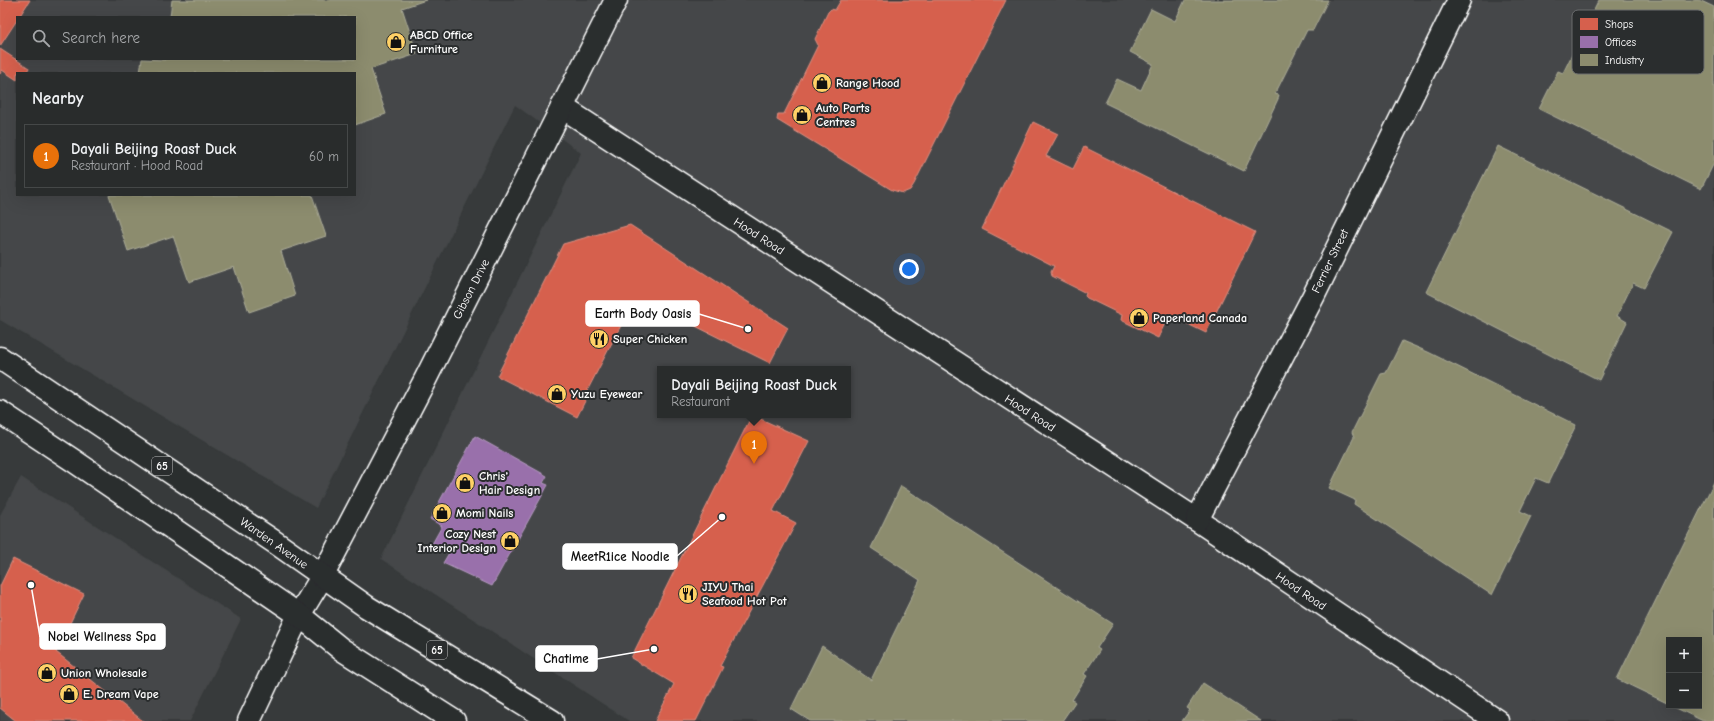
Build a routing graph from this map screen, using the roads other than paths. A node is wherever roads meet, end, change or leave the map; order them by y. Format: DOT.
graph roads {
  1 [pos="616,0"];
  2 [pos="1459,0"];
  3 [pos="562,107"];
  4 [pos="0,358"];
  5 [pos="0,412"];
  6 [pos="1196,520"];
  7 [pos="322,576"];
  8 [pos="299,615"];
  9 [pos="249,721"];
  10 [pos="454,721"];
  11 [pos="552,721"];
  12 [pos="1497,721"];
  1 -- 3 [label="street, Gibson Drive"];
  2 -- 6 [label="street, Ferrier Street"];
  3 -- 6 [label="street, Hood Road"];
  3 -- 7 [label="street, Gibson Drive"];
  4 -- 7 [label="street, Warden Avenue / 65"];
  5 -- 8 [label="street"];
  6 -- 12 [label="street, Hood Road"];
  7 -- 8 [label="street, Gibson Drive"];
  7 -- 11 [label="street, Warden Avenue / 65"];
  8 -- 9 [label="street, Gibson Drive"];
  8 -- 10 [label="street"];
}
